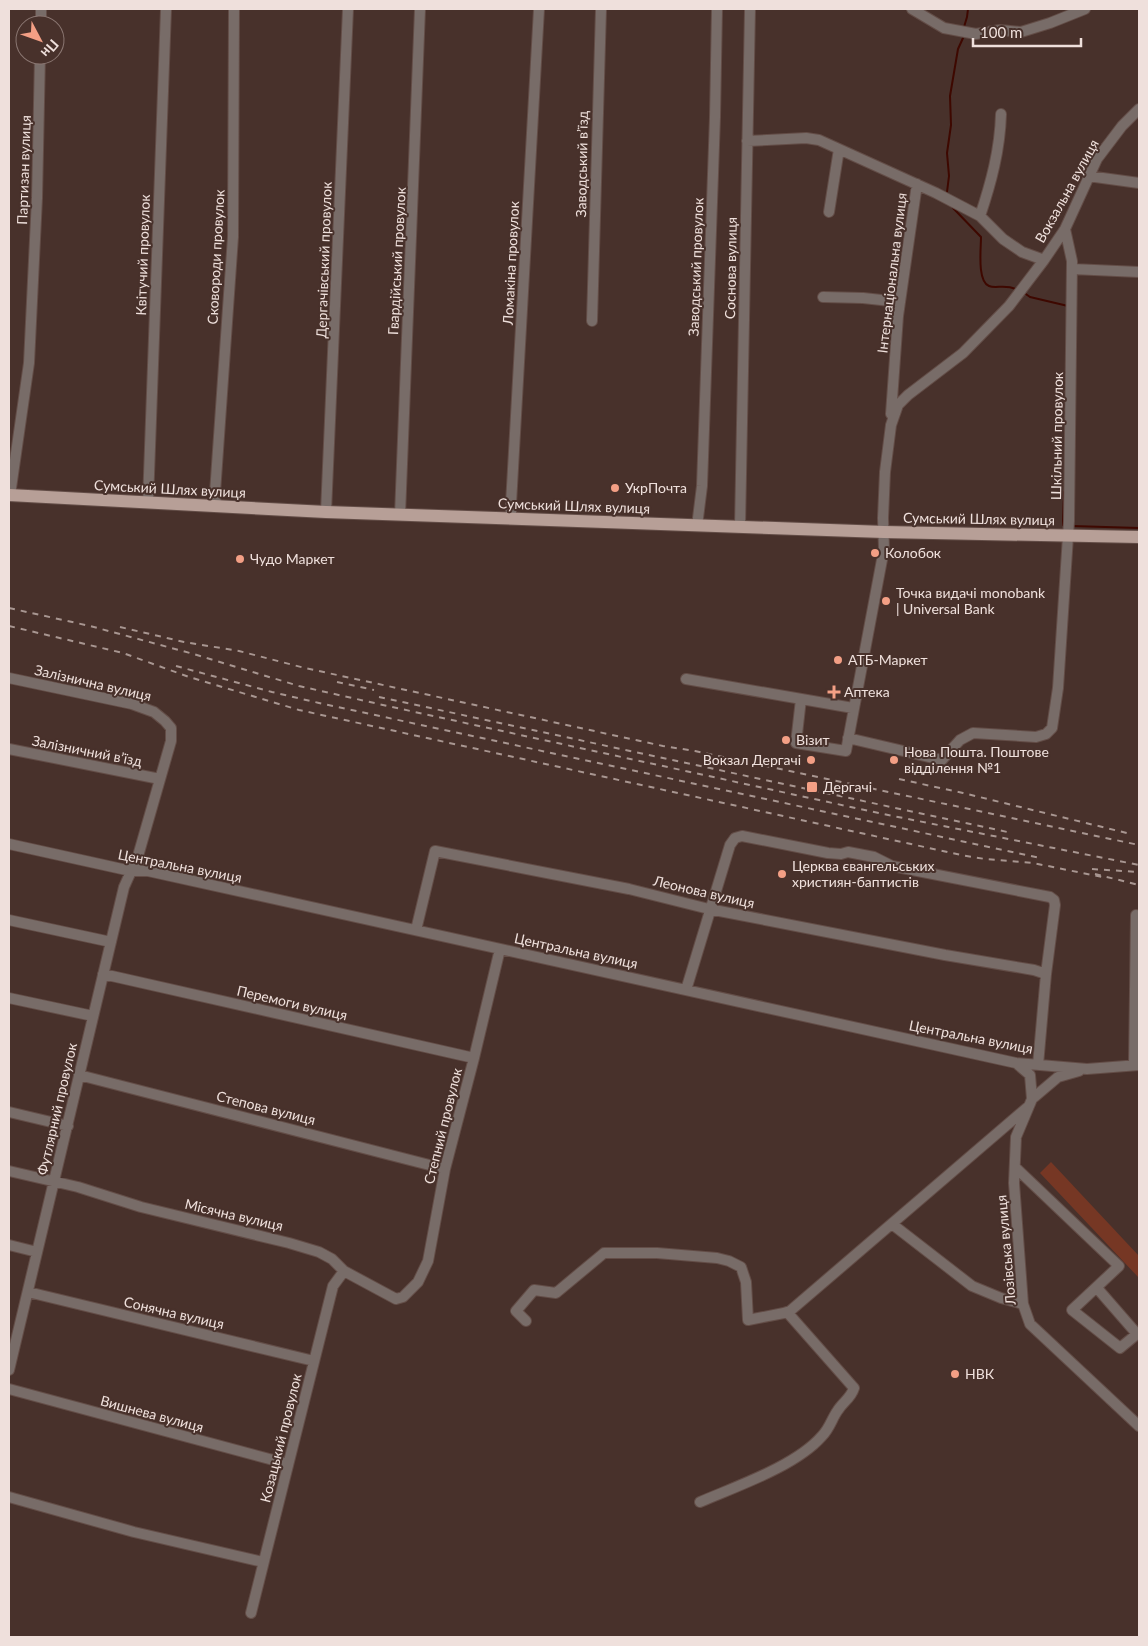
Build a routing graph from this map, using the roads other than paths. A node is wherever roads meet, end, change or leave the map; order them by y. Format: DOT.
graph roads {
  1 [pos="166,9"];
  2 [pos="234,9"];
  3 [pos="348,9"];
  4 [pos="420,9"];
  5 [pos="539,9"];
  6 [pos="601,9"];
  7 [pos="717,9"];
  8 [pos="750,9"];
  9 [pos="912,9"];
  10 [pos="1085,9"];
  11 [pos="40,65"];
  12 [pos="1139,109"];
  13 [pos="1001,114"];
  14 [pos="747,140"];
  15 [pos="839,149"];
  16 [pos="1088,176"];
  17 [pos="1139,183"];
  18 [pos="917,184"];
  19 [pos="829,212"];
  20 [pos="980,216"];
  21 [pos="1065,229"];
  22 [pos="1044,260"];
  23 [pos="1072,269"];
  24 [pos="1139,272"];
  25 [pos="823,297"];
  26 [pos="900,302"];
  27 [pos="592,321"];
  28 [pos="891,425"];
  29 [pos="9,495"];
  30 [pos="148,502"];
  31 [pos="216,506"];
  32 [pos="326,512"];
  33 [pos="400,515"];
  34 [pos="511,518"];
  35 [pos="696,526"];
  36 [pos="740,527"];
  37 [pos="884,532"];
  38 [pos="1068,536"];
  39 [pos="1139,537"];
  40 [pos="9,678"];
  41 [pos="686,679"];
  42 [pos="801,699"];
  43 [pos="853,708"];
  44 [pos="848,738"];
  45 [pos="9,749"];
  46 [pos="160,779"];
  47 [pos="9,844"];
  48 [pos="138,856"];
  49 [pos="130,871"];
  50 [pos="148,871"];
  51 [pos="709,909"];
  52 [pos="1138,915"];
  53 [pos="9,920"];
  54 [pos="416,930"];
  55 [pos="111,942"];
  56 [pos="500,949"];
  57 [pos="103,974"];
  58 [pos="1046,974"];
  59 [pos="686,990"];
  60 [pos="9,998"];
  61 [pos="93,1016"];
  62 [pos="474,1058"];
  63 [pos="1016,1062"];
  64 [pos="1038,1064"];
  65 [pos="1136,1065"];
  66 [pos="1086,1069"];
  67 [pos="79,1075"];
  68 [pos="1030,1102"];
  69 [pos="9,1112"];
  70 [pos="68,1126"];
  71 [pos="445,1168"];
  72 [pos="1015,1168"];
  73 [pos="9,1171"];
  74 [pos="54,1182"];
  75 [pos="892,1224"];
  76 [pos="9,1245"];
  77 [pos="38,1252"];
  78 [pos="344,1271"];
  79 [pos="1097,1288"];
  80 [pos="28,1292"];
  81 [pos="396,1299"];
  82 [pos="1023,1304"];
  83 [pos="788,1312"];
  84 [pos="526,1321"];
  85 [pos="314,1361"];
  86 [pos="9,1370"];
  87 [pos="9,1389"];
  88 [pos="1139,1426"];
  89 [pos="288,1464"];
  90 [pos="9,1497"];
  91 [pos="700,1502"];
  92 [pos="263,1562"];
  93 [pos="250,1613"];
  1 -- 30 [label="street, Квітучий провулок"];
  2 -- 31 [label="street, Сковороди провулок"];
  3 -- 32 [label="street, Дергачівський провулок"];
  4 -- 33 [label="street, Гвардійський провулок"];
  5 -- 34 [label="street, Ломакіна провулок"];
  6 -- 27 [label="street, Заводський в’їзд"];
  7 -- 35 [label="street, Заводський провулок"];
  8 -- 14 [label="street, Соснова вулиця"];
  9 -- 10 [label="street"];
  11 -- 29 [label="street, Партизан вулиця"];
  12 -- 16 [label="street, Вокзальна вулиця"];
  13 -- 20 [label="street"];
  14 -- 15 [label="street"];
  14 -- 36 [label="street, Соснова вулиця"];
  15 -- 18 [label="street"];
  15 -- 19 [label="street"];
  16 -- 17 [label="street"];
  16 -- 21 [label="street, Вокзальна вулиця"];
  18 -- 20 [label="street"];
  18 -- 26 [label="street, Інтернаціональна вулиця"];
  20 -- 22 [label="street"];
  21 -- 22 [label="street, Вокзальна вулиця"];
  21 -- 23 [label="street, Шкільний провулок"];
  22 -- 28 [label="street, Вокзальна вулиця"];
  23 -- 24 [label="street"];
  23 -- 38 [label="street, Шкільний провулок"];
  25 -- 26 [label="street"];
  26 -- 28 [label="street, Інтернаціональна вулиця"];
  28 -- 37 [label="street, Вокзальна вулиця"];
  29 -- 30 [label="main road, Сумський Шлях вулиця"];
  30 -- 31 [label="main road, Сумський Шлях вулиця"];
  31 -- 32 [label="main road, Сумський Шлях вулиця"];
  32 -- 33 [label="main road, Сумський Шлях вулиця"];
  33 -- 34 [label="main road, Сумський Шлях вулиця"];
  34 -- 35 [label="main road, Сумський Шлях вулиця"];
  35 -- 36 [label="main road, Сумський Шлях вулиця"];
  36 -- 37 [label="main road, Сумський Шлях вулиця"];
  37 -- 38 [label="main road, Сумський Шлях вулиця"];
  37 -- 43 [label="street, Вокзальна вулиця"];
  38 -- 39 [label="main road, Сумський Шлях вулиця"];
  38 -- 44 [label="street, Шкільний провулок"];
  40 -- 46 [label="street, Залізнична вулиця"];
  41 -- 42 [label="street"];
  42 -- 43 [label="street"];
  42 -- 44 [label="street"];
  43 -- 44 [label="street, Вокзальна вулиця"];
  45 -- 46 [label="street, Залізничний в’їзд"];
  46 -- 48 [label="street, Футлярний провулок"];
  47 -- 49 [label="street, Центральна вулиця"];
  48 -- 49 [label="street, Футлярний провулок"];
  48 -- 50 [label="street"];
  49 -- 50 [label="street, Центральна вулиця"];
  49 -- 55 [label="street, Футлярний провулок"];
  50 -- 54 [label="street, Центральна вулиця"];
  51 -- 54 [label="street, Леонова вулиця"];
  51 -- 58 [label="street, Леонова вулиця"];
  51 -- 58 [label="street"];
  51 -- 59 [label="street"];
  52 -- 65 [label="street"];
  53 -- 55 [label="street"];
  54 -- 56 [label="street, Центральна вулиця"];
  55 -- 57 [label="street, Футлярний провулок"];
  56 -- 59 [label="street, Центральна вулиця"];
  56 -- 62 [label="street, Степний провулок"];
  57 -- 61 [label="street, Футлярний провулок"];
  57 -- 62 [label="street, Перемоги вулиця"];
  58 -- 64 [label="street"];
  59 -- 63 [label="street, Центральна вулиця"];
  60 -- 61 [label="street"];
  61 -- 67 [label="street, Футлярний провулок"];
  62 -- 71 [label="street, Степний провулок"];
  63 -- 64 [label="street, Центральна вулиця"];
  63 -- 68 [label="street, Лозівська вулиця"];
  64 -- 66 [label="street, Центральна вулиця"];
  65 -- 66 [label="street, Центральна вулиця"];
  66 -- 68 [label="street"];
  67 -- 70 [label="street, Футлярний провулок"];
  67 -- 71 [label="street, Степова вулиця"];
  68 -- 72 [label="street, Лозівська вулиця"];
  68 -- 75 [label="street"];
  69 -- 70 [label="street"];
  70 -- 74 [label="street, Футлярний провулок"];
  71 -- 81 [label="street, Степний провулок"];
  72 -- 79 [label="street"];
  72 -- 82 [label="street, Лозівська вулиця"];
  73 -- 74 [label="street, Місячна вулиця"];
  74 -- 77 [label="street, Футлярний провулок"];
  74 -- 78 [label="street, Місячна вулиця"];
  75 -- 82 [label="street"];
  75 -- 83 [label="street"];
  76 -- 77 [label="street"];
  77 -- 80 [label="street, Футлярний провулок"];
  78 -- 81 [label="street, Місячна вулиця"];
  78 -- 85 [label="street, Козацький провулок"];
  79 -- 79 [label="street"];
  80 -- 85 [label="street, Сонячна вулиця"];
  80 -- 86 [label="street, Футлярний провулок"];
  82 -- 88 [label="street, Лозівська вулиця"];
  83 -- 84 [label="street"];
  83 -- 91 [label="street"];
  85 -- 89 [label="street, Козацький провулок"];
  87 -- 89 [label="street, Вишнева вулиця"];
  89 -- 92 [label="street, Козацький провулок"];
  90 -- 92 [label="street"];
  92 -- 93 [label="street, Козацький провулок"];
}
